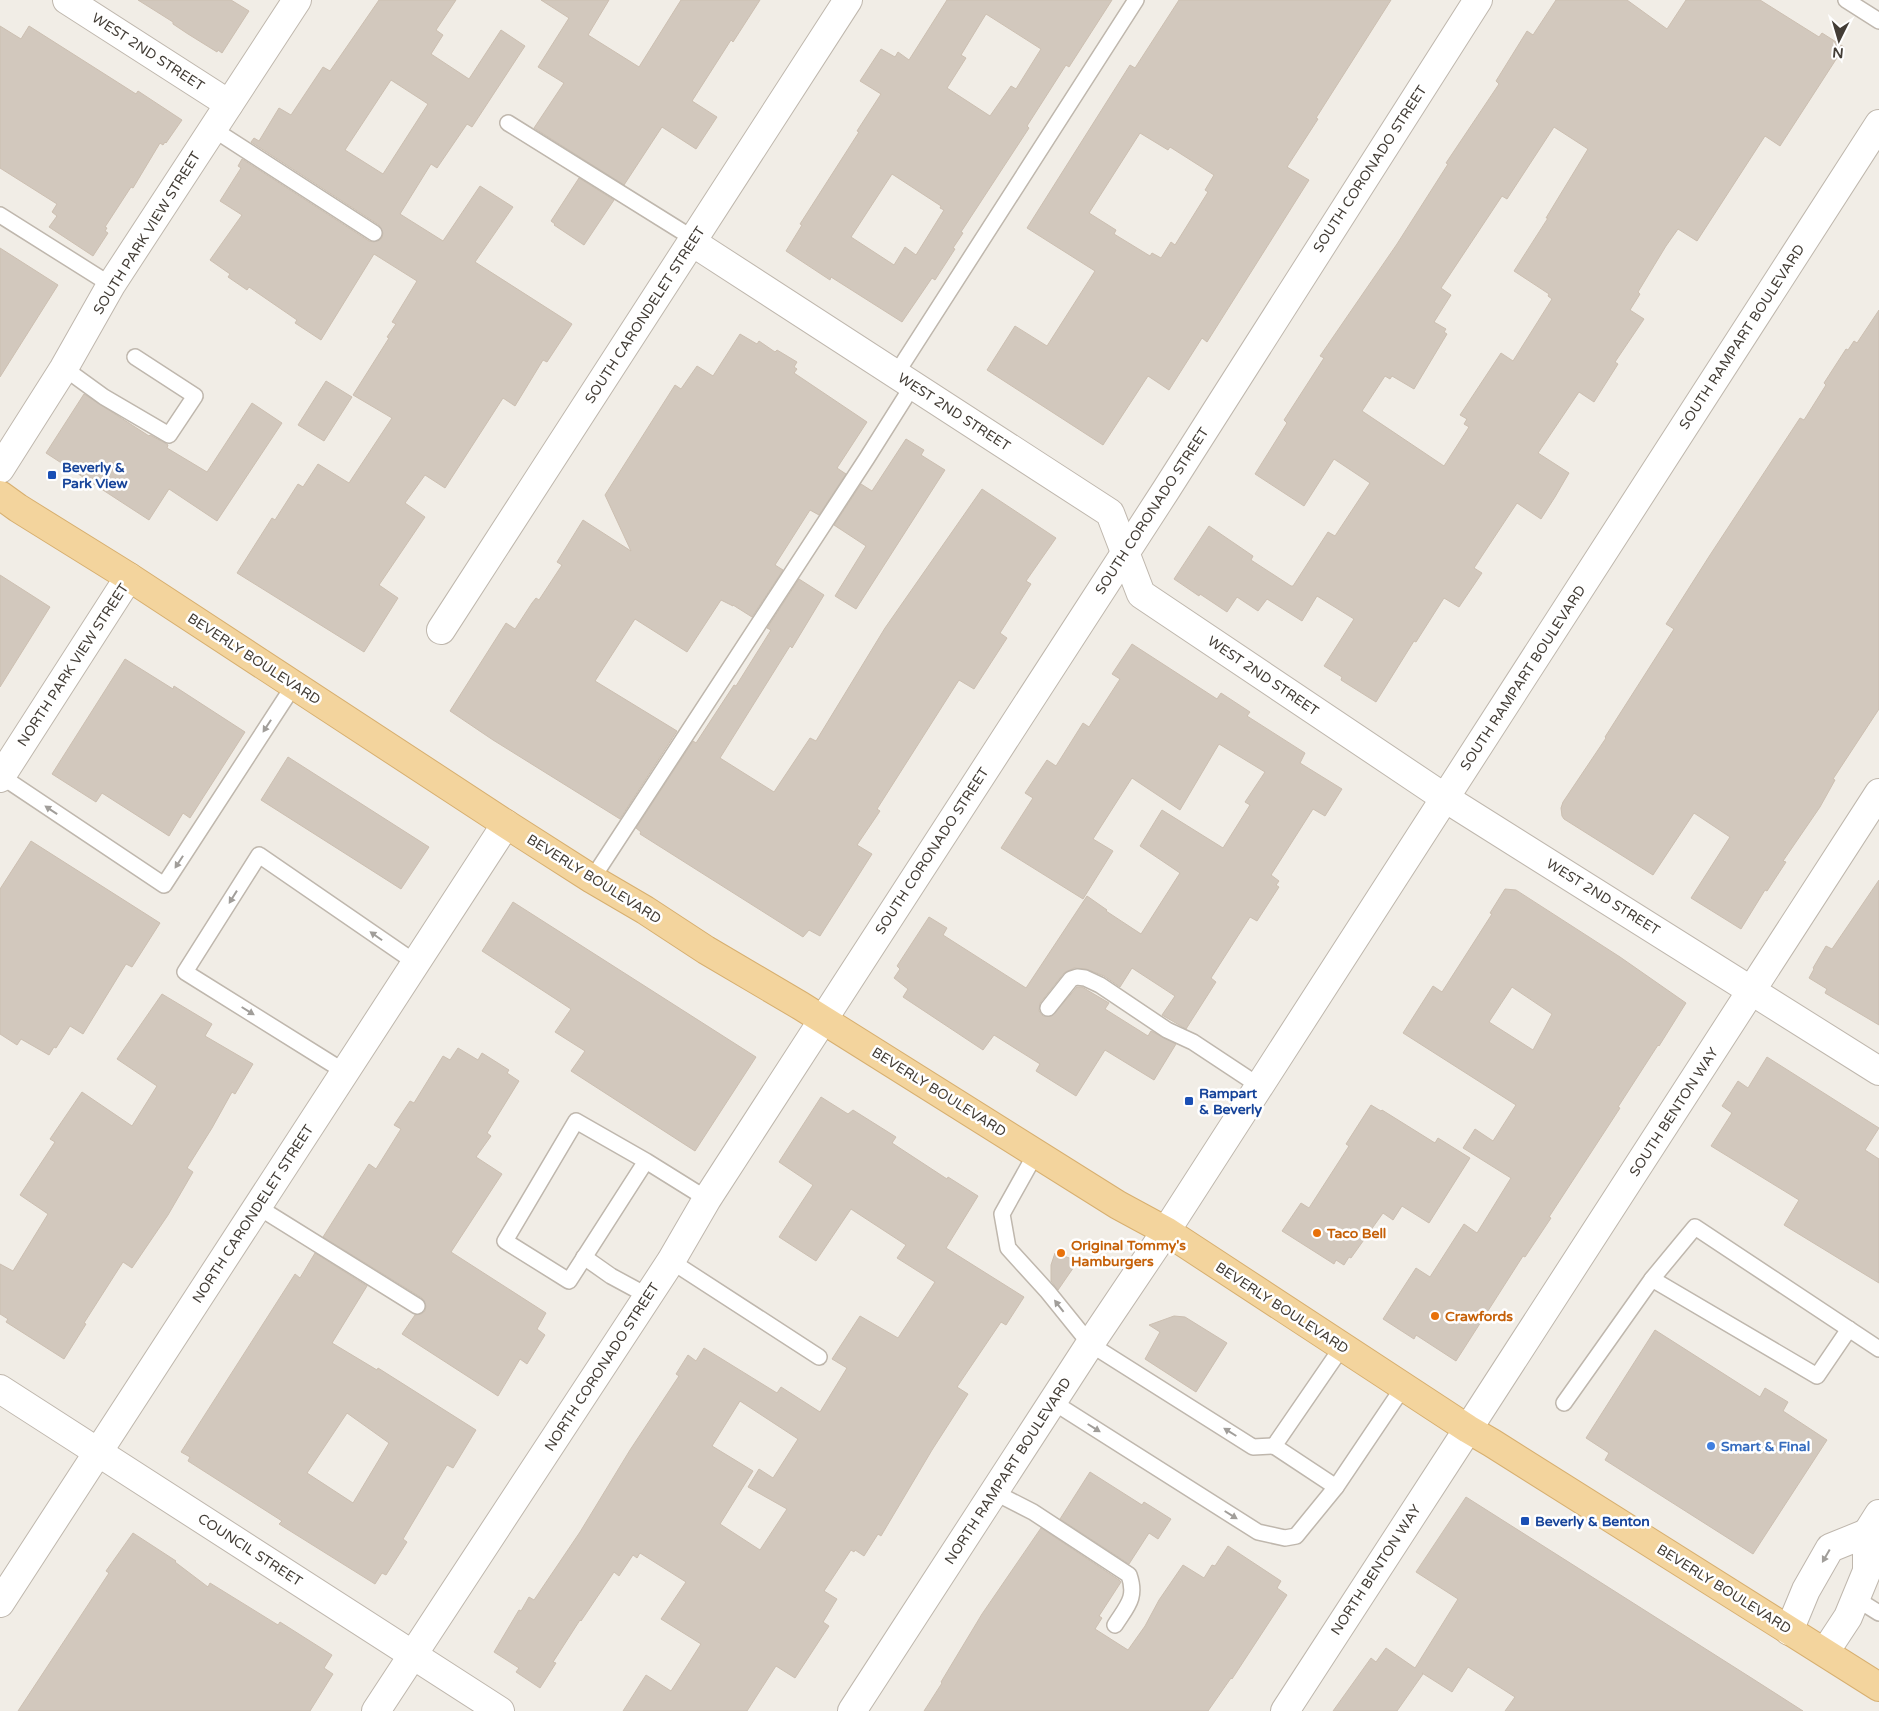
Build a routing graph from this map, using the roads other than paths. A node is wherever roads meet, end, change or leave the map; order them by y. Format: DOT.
graph roads {
  1 [pos="67,0"];
  2 [pos="297,0"];
  3 [pos="848,0"];
  4 [pos="1136,0"];
  5 [pos="1478,0"];
  6 [pos="1846,0"];
  7 [pos="1879,21"];
  8 [pos="229,104"];
  9 [pos="508,122"];
  10 [pos="1879,124"];
  11 [pos="213,129"];
  12 [pos="0,215"];
  13 [pos="374,233"];
  14 [pos="693,240"];
  15 [pos="111,285"];
  16 [pos="135,357"];
  17 [pos="64,368"];
  18 [pos="904,380"];
  19 [pos="0,469"];
  20 [pos="0,495"];
  21 [pos="1125,553"];
  22 [pos="130,577"];
  23 [pos="441,630"];
  24 [pos="294,684"];
  25 [pos="0,777"];
  26 [pos="1879,793"];
  27 [pos="1445,798"];
  28 [pos="506,824"];
  29 [pos="592,879"];
  30 [pos="416,964"];
  31 [pos="1753,990"];
  32 [pos="1048,1008"];
  33 [pos="823,1020"];
  34 [pos="1879,1071"];
  35 [pos="345,1072"];
  36 [pos="1258,1086"];
  37 [pos="1036,1153"];
  38 [pos="646,1161"];
  39 [pos="707,1199"];
  40 [pos="258,1206"];
  41 [pos="1166,1231"];
  42 [pos="584,1257"];
  43 [pos="671,1261"];
  44 [pos="1652,1279"];
  45 [pos="648,1296"];
  46 [pos="417,1306"];
  47 [pos="1849,1329"];
  48 [pos="1090,1344"];
  49 [pos="1342,1347"];
  50 [pos="1879,1349"];
  51 [pos="818,1357"];
  52 [pos="1404,1386"];
  53 [pos="0,1390"];
  54 [pos="1053,1402"];
  55 [pos="1564,1403"];
  56 [pos="1468,1430"];
  57 [pos="1274,1446"];
  58 [pos="98,1454"];
  59 [pos="1336,1487"];
  60 [pos="994,1492"];
  61 [pos="1873,1523"];
  62 [pos="1855,1598"];
  63 [pos="0,1603"];
  64 [pos="1879,1613"];
  65 [pos="1115,1625"];
  66 [pos="1789,1631"];
  67 [pos="1825,1652"];
  68 [pos="412,1656"];
  69 [pos="1879,1687"];
  70 [pos="376,1711"];
  71 [pos="500,1711"];
  72 [pos="852,1711"];
  73 [pos="1285,1711"];
  1 -- 8 [label="street, WEST 2ND STREET"];
  2 -- 8 [label="street, SOUTH PARK VIEW STREET"];
  3 -- 14 [label="street, SOUTH CARONDELET STREET"];
  4 -- 18 [label="lane"];
  5 -- 21 [label="street, SOUTH CORONADO STREET"];
  6 -- 7 [label="lane"];
  8 -- 11 [label="street, SOUTH PARK VIEW STREET"];
  9 -- 14 [label="lane"];
  10 -- 27 [label="street, SOUTH RAMPART BOULEVARD"];
  11 -- 13 [label="lane"];
  11 -- 15 [label="street, SOUTH PARK VIEW STREET"];
  12 -- 15 [label="lane"];
  14 -- 18 [label="street, WEST 2ND STREET"];
  14 -- 23 [label="street, SOUTH CARONDELET STREET"];
  15 -- 17 [label="street, SOUTH PARK VIEW STREET"];
  16 -- 17 [label="lane"];
  17 -- 19 [label="street, SOUTH PARK VIEW STREET"];
  18 -- 21 [label="street, WEST 2ND STREET"];
  18 -- 29 [label="lane"];
  20 -- 22 [label="main road, BEVERLY BOULEVARD"];
  21 -- 27 [label="street, WEST 2ND STREET"];
  21 -- 33 [label="street, SOUTH CORONADO STREET"];
  22 -- 24 [label="main road, BEVERLY BOULEVARD"];
  22 -- 25 [label="street, NORTH PARK VIEW STREET"];
  24 -- 25 [label="lane, one-way"];
  24 -- 28 [label="main road, BEVERLY BOULEVARD"];
  26 -- 31 [label="street, SOUTH BENTON WAY"];
  27 -- 31 [label="street, WEST 2ND STREET"];
  27 -- 36 [label="street, SOUTH RAMPART BOULEVARD"];
  28 -- 29 [label="main road, BEVERLY BOULEVARD"];
  28 -- 30 [label="street, NORTH CARONDELET STREET"];
  29 -- 33 [label="main road, BEVERLY BOULEVARD"];
  30 -- 35 [label="street, NORTH CARONDELET STREET"];
  30 -- 35 [label="lane, one-way"];
  31 -- 34 [label="street, WEST 2ND STREET"];
  31 -- 56 [label="street, SOUTH BENTON WAY"];
  32 -- 36 [label="lane"];
  33 -- 37 [label="main road, BEVERLY BOULEVARD"];
  33 -- 39 [label="street, NORTH CORONADO STREET"];
  35 -- 40 [label="street, NORTH CARONDELET STREET"];
  36 -- 41 [label="street, SOUTH RAMPART BOULEVARD"];
  37 -- 41 [label="main road, BEVERLY BOULEVARD"];
  48 -- 37 [label="lane, one-way"];
  38 -- 39 [label="lane"];
  38 -- 42 [label="lane"];
  38 -- 42 [label="lane"];
  39 -- 43 [label="street, NORTH CORONADO STREET"];
  40 -- 46 [label="lane"];
  40 -- 58 [label="street, NORTH CARONDELET STREET"];
  41 -- 48 [label="street, NORTH RAMPART BOULEVARD"];
  41 -- 49 [label="main road, BEVERLY BOULEVARD"];
  42 -- 45 [label="lane"];
  43 -- 45 [label="street, NORTH CORONADO STREET"];
  43 -- 51 [label="lane"];
  44 -- 47 [label="lane"];
  44 -- 47 [label="lane"];
  44 -- 55 [label="lane"];
  45 -- 68 [label="street, NORTH CORONADO STREET"];
  47 -- 50 [label="lane"];
  48 -- 54 [label="street, NORTH RAMPART BOULEVARD"];
  57 -- 48 [label="lane, one-way"];
  49 -- 52 [label="main road, BEVERLY BOULEVARD"];
  49 -- 57 [label="lane"];
  52 -- 56 [label="main road, BEVERLY BOULEVARD"];
  52 -- 59 [label="lane"];
  53 -- 58 [label="street, COUNCIL STREET"];
  54 -- 59 [label="lane, one-way"];
  54 -- 60 [label="street, NORTH RAMPART BOULEVARD"];
  56 -- 66 [label="main road, BEVERLY BOULEVARD"];
  56 -- 73 [label="street, NORTH BENTON WAY"];
  57 -- 59 [label="lane"];
  58 -- 63 [label="street, NORTH CARONDELET STREET"];
  58 -- 68 [label="street, COUNCIL STREET"];
  60 -- 65 [label="lane"];
  60 -- 72 [label="street, NORTH RAMPART BOULEVARD"];
  61 -- 62 [label="street"];
  61 -- 66 [label="street, one-way"];
  62 -- 64 [label="lane"];
  62 -- 67 [label="street"];
  66 -- 67 [label="main road, BEVERLY BOULEVARD"];
  67 -- 69 [label="main road, BEVERLY BOULEVARD"];
  68 -- 70 [label="street, NORTH CORONADO STREET"];
  68 -- 71 [label="street, COUNCIL STREET"];
}
